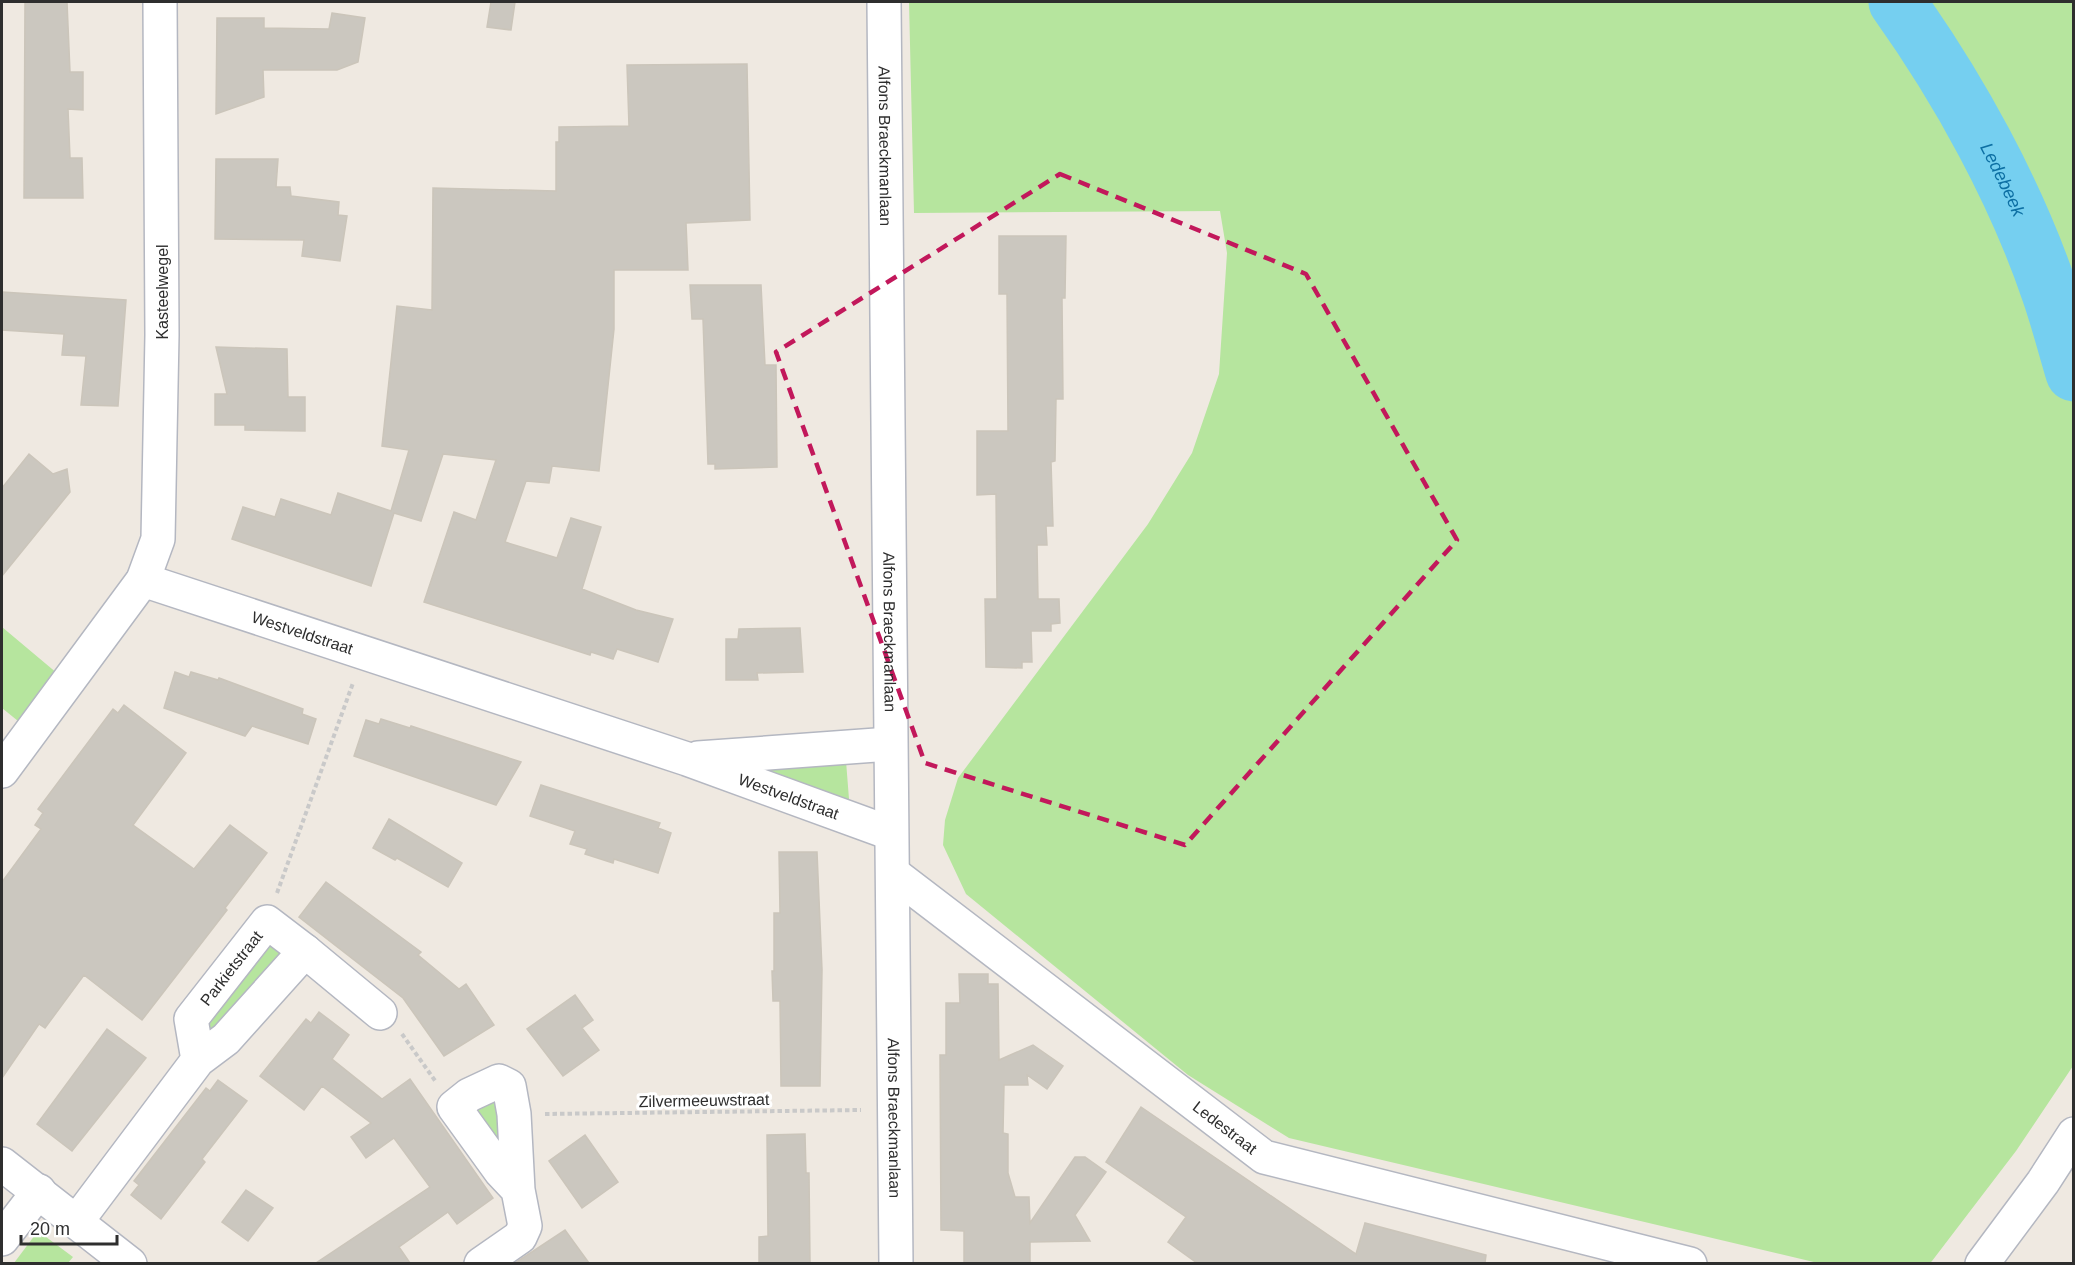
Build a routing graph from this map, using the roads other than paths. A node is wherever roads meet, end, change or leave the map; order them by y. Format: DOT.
graph roads {
  1 [pos="160,2"];
  2 [pos="884,2"];
  3 [pos="142,580"];
  4 [pos="890,744"];
  5 [pos="687,759"];
  6 [pos="2,771"];
  7 [pos="890,832"];
  8 [pos="894,874"];
  9 [pos="305,951"];
  10 [pos="380,1013"];
  11 [pos="198,1060"];
  12 [pos="2073,1134"];
  13 [pos="2,1164"];
  14 [pos="518,1190"];
  15 [pos="39,1191"];
  16 [pos="77,1221"];
  17 [pos="2,1239"];
  18 [pos="115,1258"];
  19 [pos="481,1263"];
  20 [pos="896,1263"];
  21 [pos="1690,1263"];
  22 [pos="1982,1263"];
  1 -- 3 [label="street, Kasteelwegel"];
  2 -- 4 [label="street, Alfons Braeckmanlaan"];
  3 -- 5 [label="street, Westveldstraat"];
  3 -- 6 [label="street"];
  4 -- 5 [label="street, Westveldstraat"];
  4 -- 7 [label="street, Alfons Braeckmanlaan"];
  5 -- 7 [label="street, Westveldstraat"];
  7 -- 8 [label="street, Alfons Braeckmanlaan"];
  8 -- 20 [label="street, Alfons Braeckmanlaan"];
  8 -- 21 [label="street, Ledestraat"];
  9 -- 10 [label="street, Parkietstraat"];
  9 -- 11 [label="street"];
  9 -- 11 [label="street, Parkietstraat"];
  11 -- 16 [label="street"];
  12 -- 22 [label="street"];
  13 -- 15 [label="street"];
  14 -- 14 [label="street"];
  14 -- 19 [label="street"];
  15 -- 16 [label="street"];
  15 -- 17 [label="street"];
  16 -- 18 [label="street"];
}
